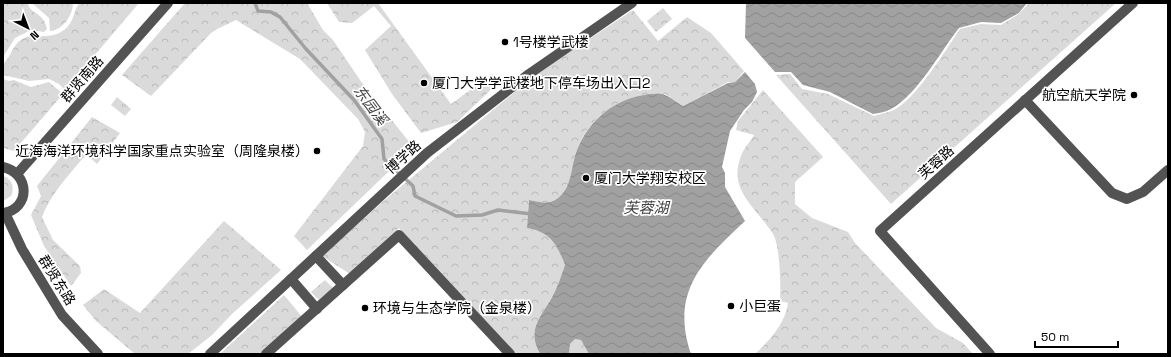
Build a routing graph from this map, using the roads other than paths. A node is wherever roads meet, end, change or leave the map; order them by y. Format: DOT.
graph roads {
  1 [pos="168,3"];
  2 [pos="632,3"];
  3 [pos="1133,3"];
  4 [pos="1025,100"];
  5 [pos="3,167"];
  6 [pos="1168,170"];
  7 [pos="17,174"];
  8 [pos="4,213"];
  9 [pos="316,256"];
  10 [pos="290,280"];
  11 [pos="343,285"];
  12 [pos="317,309"];
  13 [pos="98,354"];
  14 [pos="210,354"];
  15 [pos="266,354"];
  16 [pos="510,354"];
  17 [pos="990,354"];
  1 -- 7 [label="street, 群贤南路"];
  2 -- 9 [label="street, 博学路"];
  3 -- 4 [label="street, 芙蓉路"];
  4 -- 6 [label="street"];
  4 -- 17 [label="street, 芙蓉路"];
  5 -- 7 [label="street"];
  7 -- 8 [label="street"];
  8 -- 13 [label="street, 群贤东路"];
  9 -- 10 [label="street, 博学路"];
  9 -- 11 [label="street"];
  10 -- 12 [label="street"];
  10 -- 14 [label="street, 博学路"];
  11 -- 12 [label="street"];
  11 -- 16 [label="street"];
  12 -- 15 [label="street"];
}
